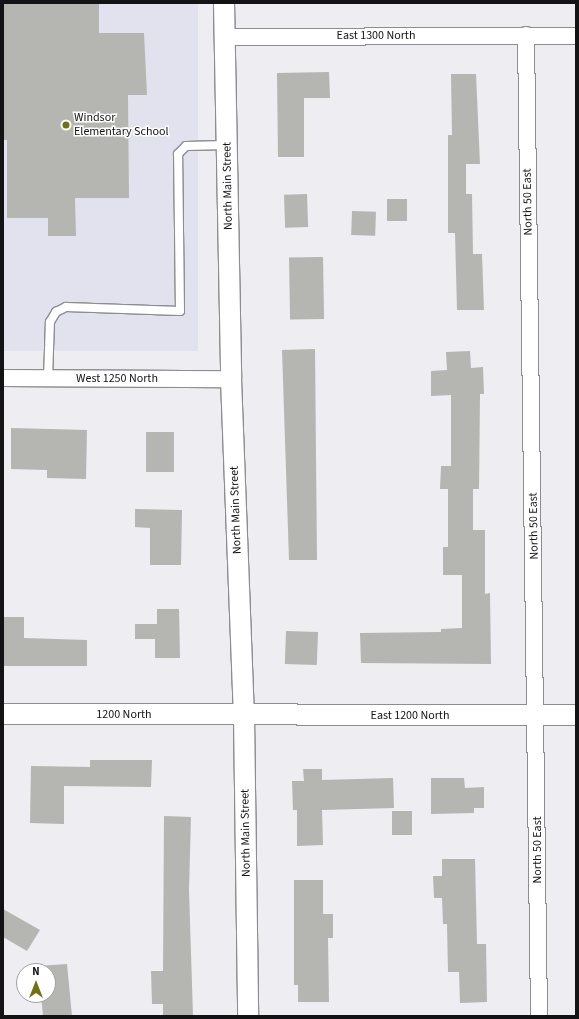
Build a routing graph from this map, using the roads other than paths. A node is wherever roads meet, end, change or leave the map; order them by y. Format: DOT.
graph roads {
  1 [pos="224,3"];
  2 [pos="526,35"];
  3 [pos="576,36"];
  4 [pos="225,37"];
  5 [pos="227,145"];
  6 [pos="3,378"];
  7 [pos="48,378"];
  8 [pos="231,379"];
  9 [pos="3,714"];
  10 [pos="576,715"];
  11 [pos="244,716"];
  12 [pos="537,716"];
  13 [pos="248,1016"];
  14 [pos="539,1016"];
  1 -- 4 [label="street, North Main Street"];
  2 -- 3 [label="street, East 1300 North"];
  2 -- 4 [label="street, East 1300 North"];
  2 -- 12 [label="street, North 50 East"];
  4 -- 5 [label="street, North Main Street"];
  5 -- 7 [label="lane"];
  5 -- 8 [label="street, North Main Street"];
  6 -- 7 [label="street, West 1250 North"];
  7 -- 8 [label="street, West 1250 North"];
  8 -- 11 [label="street, North Main Street"];
  9 -- 11 [label="street, 1200 North"];
  10 -- 12 [label="street, East 1200 North"];
  11 -- 12 [label="street, East 1200 North"];
  11 -- 13 [label="street, North Main Street"];
  12 -- 14 [label="street, North 50 East"];
}
